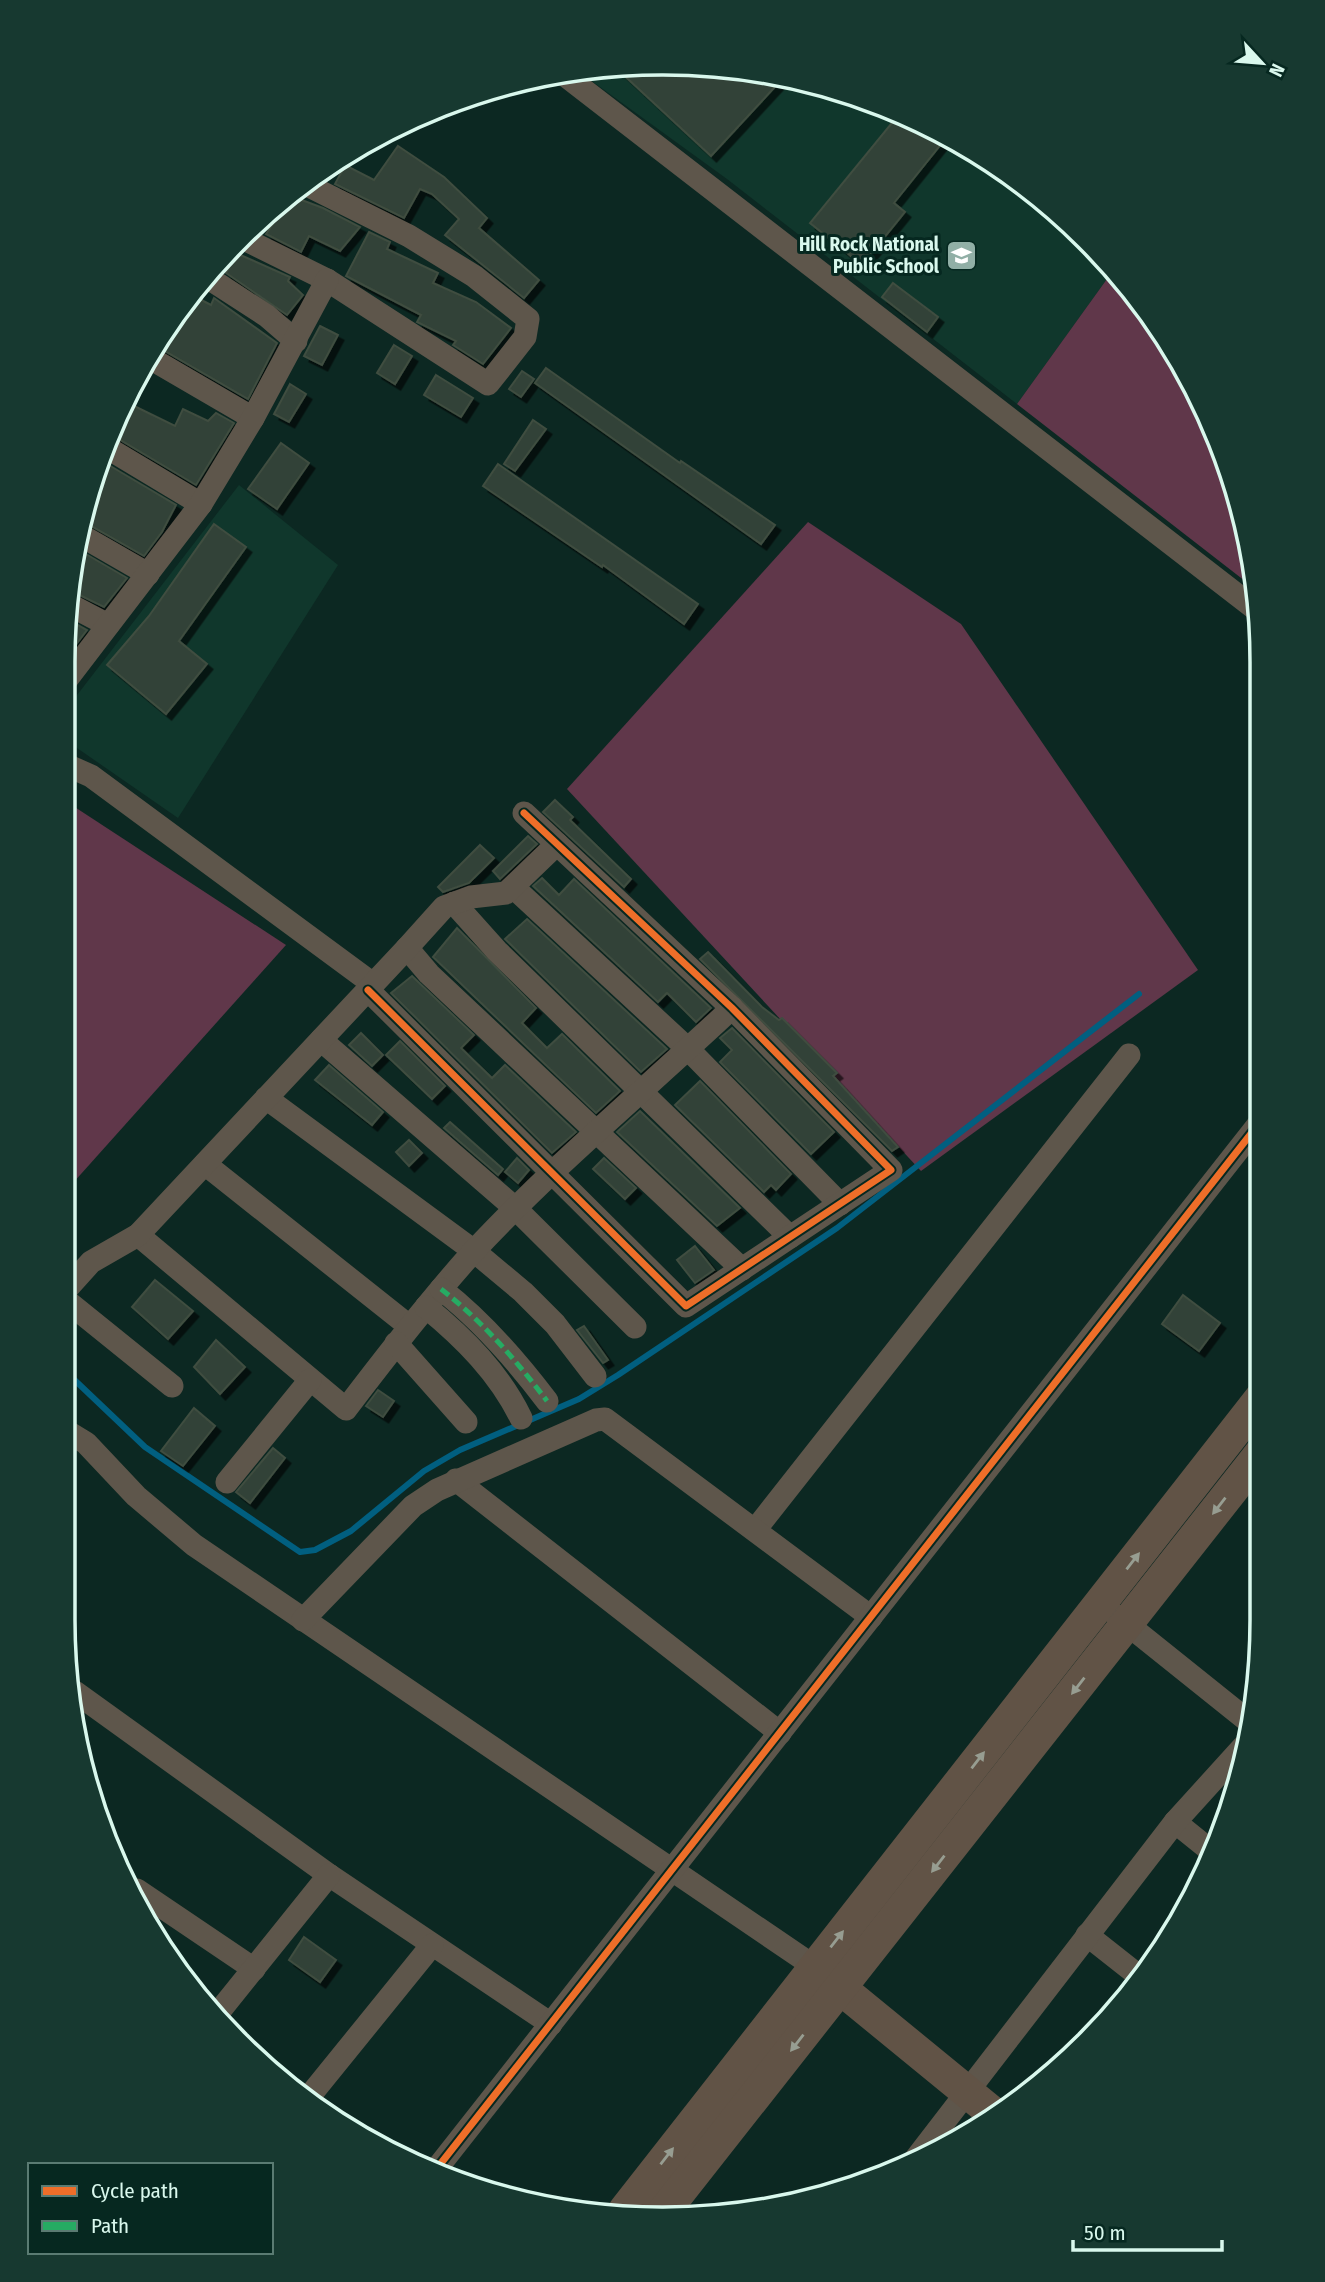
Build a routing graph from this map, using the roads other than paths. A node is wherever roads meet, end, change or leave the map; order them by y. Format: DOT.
graph roads {
  1 [pos="578,81"];
  2 [pos="315,189"];
  3 [pos="252,243"];
  4 [pos="327,280"];
  5 [pos="215,282"];
  6 [pos="296,341"];
  7 [pos="158,363"];
  8 [pos="253,418"];
  9 [pos="115,452"];
  10 [pos="201,504"];
  11 [pos="89,540"];
  12 [pos="148,574"];
  13 [pos="1246,602"];
  14 [pos="78,609"];
  15 [pos="108,625"];
  16 [pos="75,666"];
  17 [pos="75,769"];
  18 [pos="524,813"];
  19 [pos="557,844"];
  20 [pos="514,888"];
  21 [pos="454,903"];
  22 [pos="407,948"];
  23 [pos="371,987"];
  24 [pos="732,1008"];
  25 [pos="321,1040"];
  26 [pos="688,1049"];
  27 [pos="1129,1055"];
  28 [pos="641,1092"];
  29 [pos="266,1098"];
  30 [pos="596,1133"];
  31 [pos="1250,1135"];
  32 [pos="205,1164"];
  33 [pos="553,1173"];
  34 [pos="840,1204"];
  35 [pos="516,1209"];
  36 [pos="138,1236"];
  37 [pos="790,1237"];
  38 [pos="474,1251"];
  39 [pos="741,1269"];
  40 [pos="75,1281"];
  41 [pos="441,1289"];
  42 [pos="75,1306"];
  43 [pos="426,1307"];
  44 [pos="635,1327"];
  45 [pos="403,1334"];
  46 [pos="595,1376"];
  47 [pos="310,1380"];
  48 [pos="172,1386"];
  49 [pos="547,1401"];
  50 [pos="1250,1412"];
  51 [pos="521,1418"];
  52 [pos="466,1422"];
  53 [pos="75,1436"];
  54 [pos="1250,1467"];
  55 [pos="456,1480"];
  56 [pos="226,1482"];
  57 [pos="755,1530"];
  58 [pos="1101,1602"];
  59 [pos="871,1617"];
  60 [pos="303,1620"];
  61 [pos="1126,1625"];
  62 [pos="80,1696"];
  63 [pos="1241,1716"];
  64 [pos="780,1733"];
  65 [pos="1233,1758"];
  66 [pos="1175,1822"];
  67 [pos="1204,1846"];
  68 [pos="671,1870"];
  69 [pos="329,1875"];
  70 [pos="145,1896"];
  71 [pos="1087,1935"];
  72 [pos="432,1945"];
  73 [pos="815,1967"];
  74 [pos="254,1969"];
  75 [pos="1133,1971"];
  76 [pos="841,1987"];
  77 [pos="222,2008"];
  78 [pos="551,2024"];
  79 [pos="313,2091"];
  80 [pos="965,2093"];
  81 [pos="987,2109"];
  82 [pos="927,2143"];
  83 [pos="441,2163"];
  84 [pos="629,2205"];
  85 [pos="668,2207"];
  1 -- 13 [label="street"];
  2 -- 4 [label="street"];
  3 -- 4 [label="street"];
  4 -- 6 [label="street"];
  5 -- 6 [label="street"];
  6 -- 8 [label="street"];
  7 -- 8 [label="street"];
  8 -- 10 [label="street"];
  9 -- 10 [label="street"];
  10 -- 12 [label="street"];
  11 -- 12 [label="street"];
  12 -- 15 [label="street"];
  14 -- 15 [label="street"];
  15 -- 16 [label="street"];
  17 -- 23 [label="street"];
  18 -- 19 [label="street"];
  19 -- 20 [label="street"];
  19 -- 24 [label="street"];
  20 -- 21 [label="street"];
  20 -- 26 [label="street"];
  21 -- 22 [label="street"];
  21 -- 28 [label="street"];
  22 -- 23 [label="street"];
  22 -- 30 [label="street"];
  23 -- 25 [label="street"];
  23 -- 33 [label="street"];
  24 -- 26 [label="street"];
  24 -- 34 [label="street"];
  25 -- 29 [label="street"];
  25 -- 35 [label="street"];
  26 -- 28 [label="street"];
  26 -- 34 [label="street"];
  27 -- 57 [label="street"];
  28 -- 30 [label="street"];
  28 -- 37 [label="street"];
  29 -- 32 [label="street"];
  29 -- 38 [label="street"];
  30 -- 33 [label="street"];
  30 -- 39 [label="street"];
  31 -- 59 [label="street"];
  32 -- 36 [label="street"];
  32 -- 45 [label="street"];
  33 -- 35 [label="street"];
  33 -- 39 [label="street"];
  34 -- 37 [label="street"];
  35 -- 38 [label="street"];
  35 -- 44 [label="street"];
  36 -- 40 [label="street"];
  36 -- 47 [label="street"];
  37 -- 39 [label="street"];
  38 -- 41 [label="street"];
  38 -- 46 [label="street"];
  41 -- 43 [label="street"];
  41 -- 49 [label="street"];
  42 -- 48 [label="street"];
  43 -- 45 [label="street"];
  43 -- 51 [label="street"];
  45 -- 47 [label="street"];
  45 -- 52 [label="street"];
  47 -- 56 [label="street"];
  58 -- 50 [label="street, one-way"];
  53 -- 60 [label="street"];
  54 -- 61 [label="street, one-way"];
  55 -- 57 [label="street"];
  55 -- 60 [label="street"];
  55 -- 64 [label="street"];
  57 -- 59 [label="street"];
  58 -- 61 [label="street"];
  73 -- 58 [label="street, one-way"];
  59 -- 64 [label="street"];
  60 -- 68 [label="street"];
  61 -- 63 [label="street"];
  61 -- 76 [label="street, one-way"];
  62 -- 69 [label="street"];
  64 -- 68 [label="street"];
  65 -- 66 [label="street"];
  66 -- 67 [label="street"];
  66 -- 71 [label="street"];
  68 -- 73 [label="street"];
  68 -- 78 [label="street"];
  69 -- 72 [label="street"];
  69 -- 74 [label="street"];
  70 -- 74 [label="street"];
  71 -- 75 [label="street"];
  71 -- 80 [label="street"];
  72 -- 78 [label="street"];
  72 -- 79 [label="street"];
  73 -- 76 [label="street"];
  84 -- 73 [label="street, one-way"];
  74 -- 77 [label="street"];
  76 -- 80 [label="street"];
  76 -- 85 [label="street, one-way"];
  78 -- 83 [label="street"];
  80 -- 81 [label="street"];
  80 -- 82 [label="street"];
}
